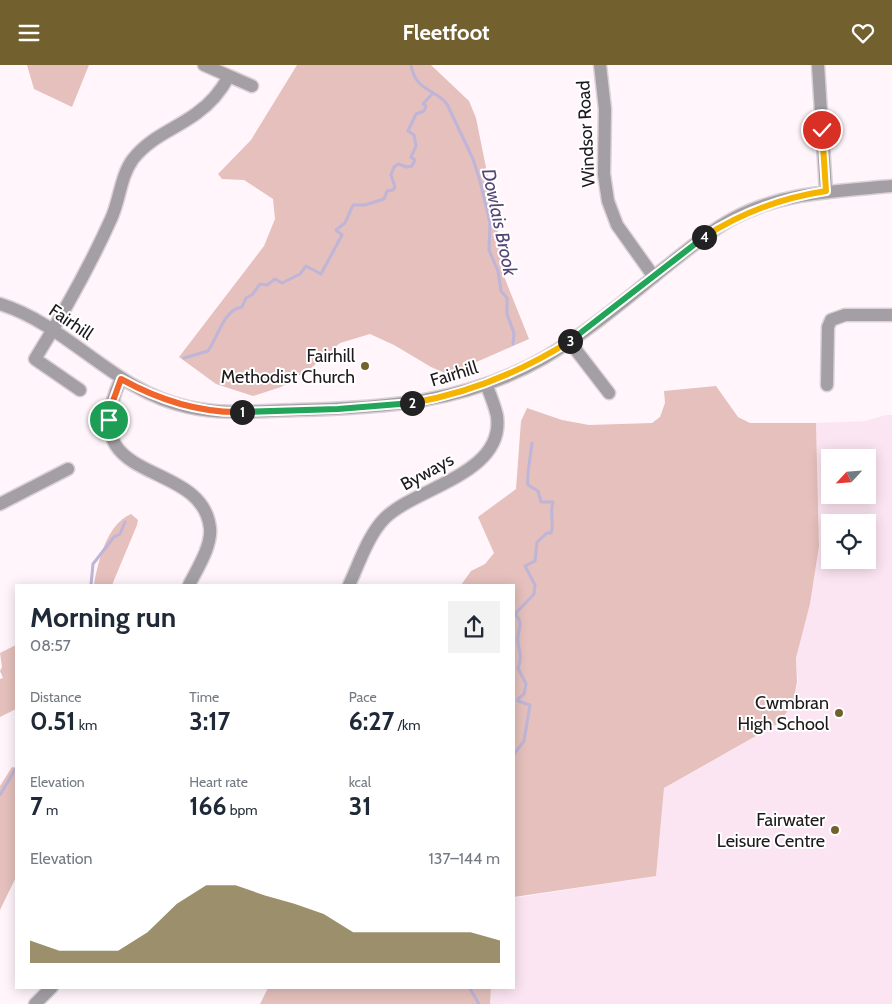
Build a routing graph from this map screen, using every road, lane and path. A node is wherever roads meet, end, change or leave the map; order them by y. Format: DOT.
graph roads {
  1 [pos="204,65"];
  2 [pos="600,65"];
  3 [pos="818,65"];
  4 [pos="229,76"];
  5 [pos="252,86"];
  6 [pos="892,186"];
  7 [pos="826,191"];
  8 [pos="654,277"];
  9 [pos="0,304"];
  10 [pos="892,315"];
  11 [pos="54,329"];
  12 [pos="569,341"];
  13 [pos="121,379"];
  14 [pos="486,384"];
  15 [pos="827,385"];
  16 [pos="80,390"];
  17 [pos="609,393"];
  18 [pos="68,469"];
  19 [pos="0,505"];
  20 [pos="189,584"];
  21 [pos="349,584"];
  22 [pos="50,989"];
  23 [pos="35,1004"];
  1 -- 4 [label="street"];
  2 -- 8 [label="street, Windsor Road"];
  3 -- 7 [label="street"];
  4 -- 5 [label="street"];
  4 -- 11 [label="street"];
  6 -- 7 [label="street, Fairhill"];
  7 -- 8 [label="street, Fairhill"];
  8 -- 12 [label="street, Fairhill"];
  9 -- 11 [label="street, Fairhill"];
  10 -- 15 [label="street"];
  11 -- 13 [label="street, Fairhill"];
  11 -- 16 [label="street"];
  12 -- 14 [label="street, Fairhill"];
  12 -- 17 [label="street"];
  13 -- 14 [label="street, Fairhill"];
  13 -- 20 [label="street"];
  14 -- 21 [label="street, Byways"];
  18 -- 19 [label="street"];
  22 -- 23 [label="street"];
}
